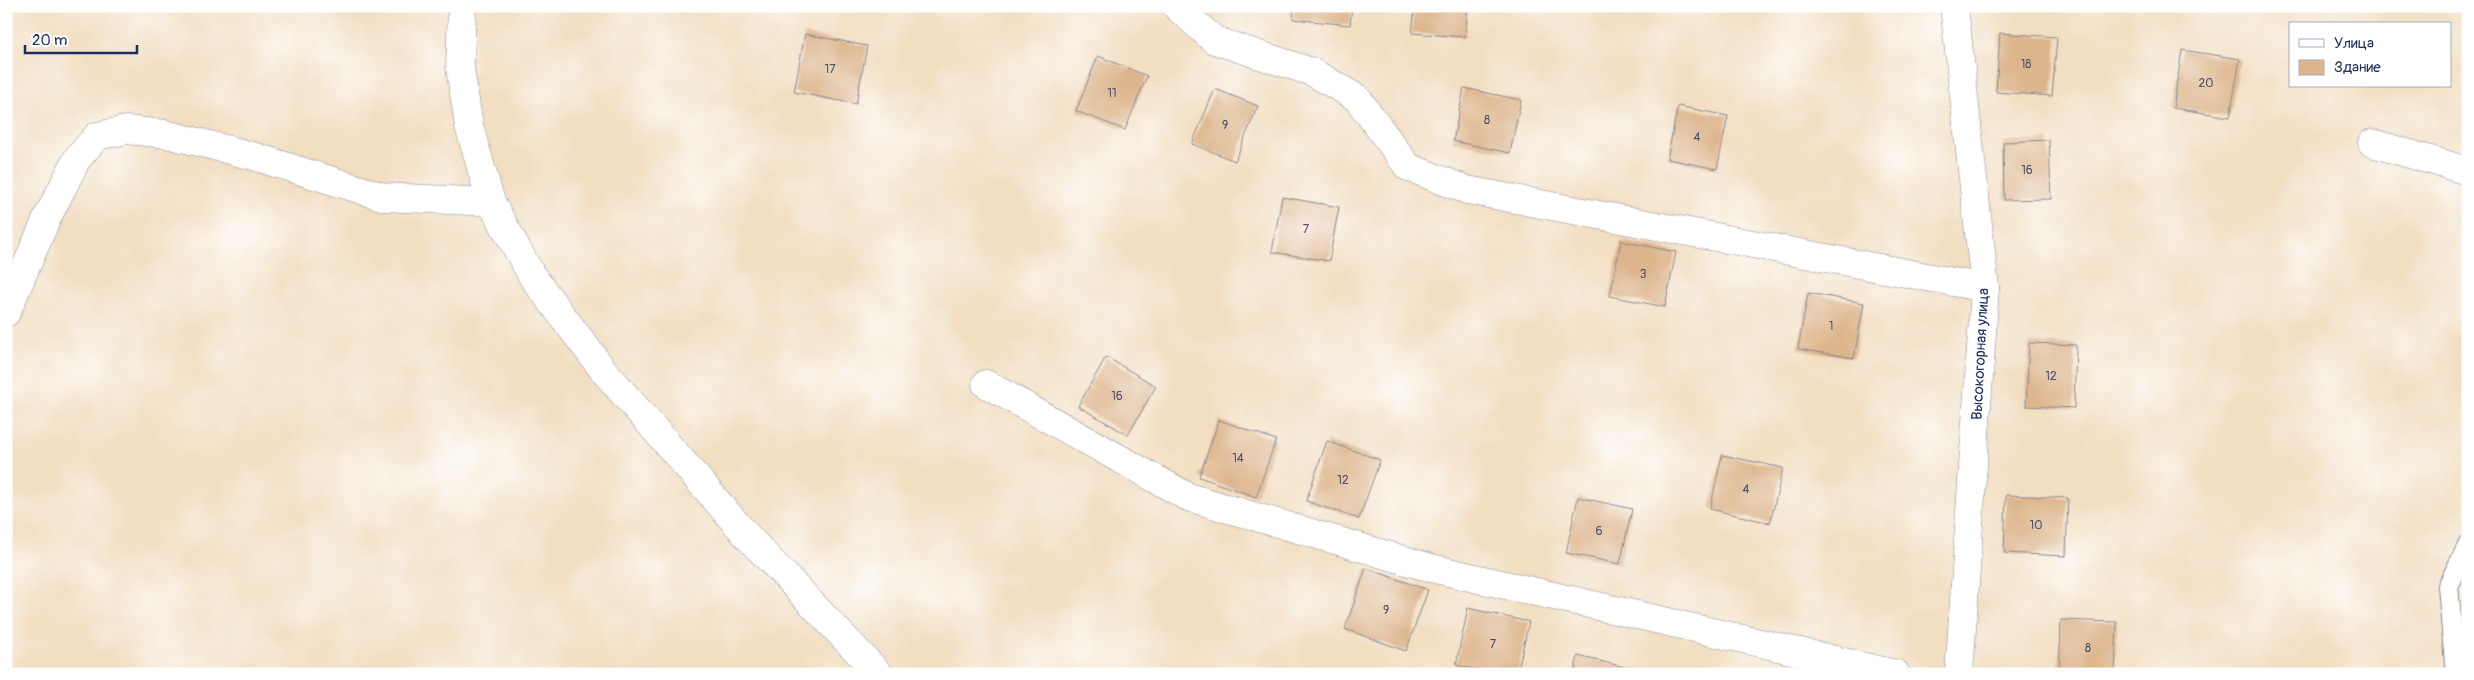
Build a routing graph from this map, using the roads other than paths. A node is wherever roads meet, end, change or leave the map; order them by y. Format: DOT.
graph roads {
  1 [pos="462,6"];
  2 [pos="1176,6"];
  3 [pos="1954,6"];
  4 [pos="2372,143"];
  5 [pos="2468,171"];
  6 [pos="491,202"];
  7 [pos="1985,288"];
  8 [pos="6,313"];
  9 [pos="986,384"];
  10 [pos="2468,546"];
  11 [pos="879,674"];
  12 [pos="1896,674"];
  13 [pos="1959,674"];
  14 [pos="2456,674"];
  1 -- 6 [label="street"];
  2 -- 7 [label="street"];
  3 -- 7 [label="street, Высокогорная улица"];
  4 -- 5 [label="street"];
  6 -- 8 [label="street"];
  6 -- 11 [label="street"];
  7 -- 13 [label="street, Высокогорная улица"];
  9 -- 12 [label="street"];
  10 -- 14 [label="lane"];
}
